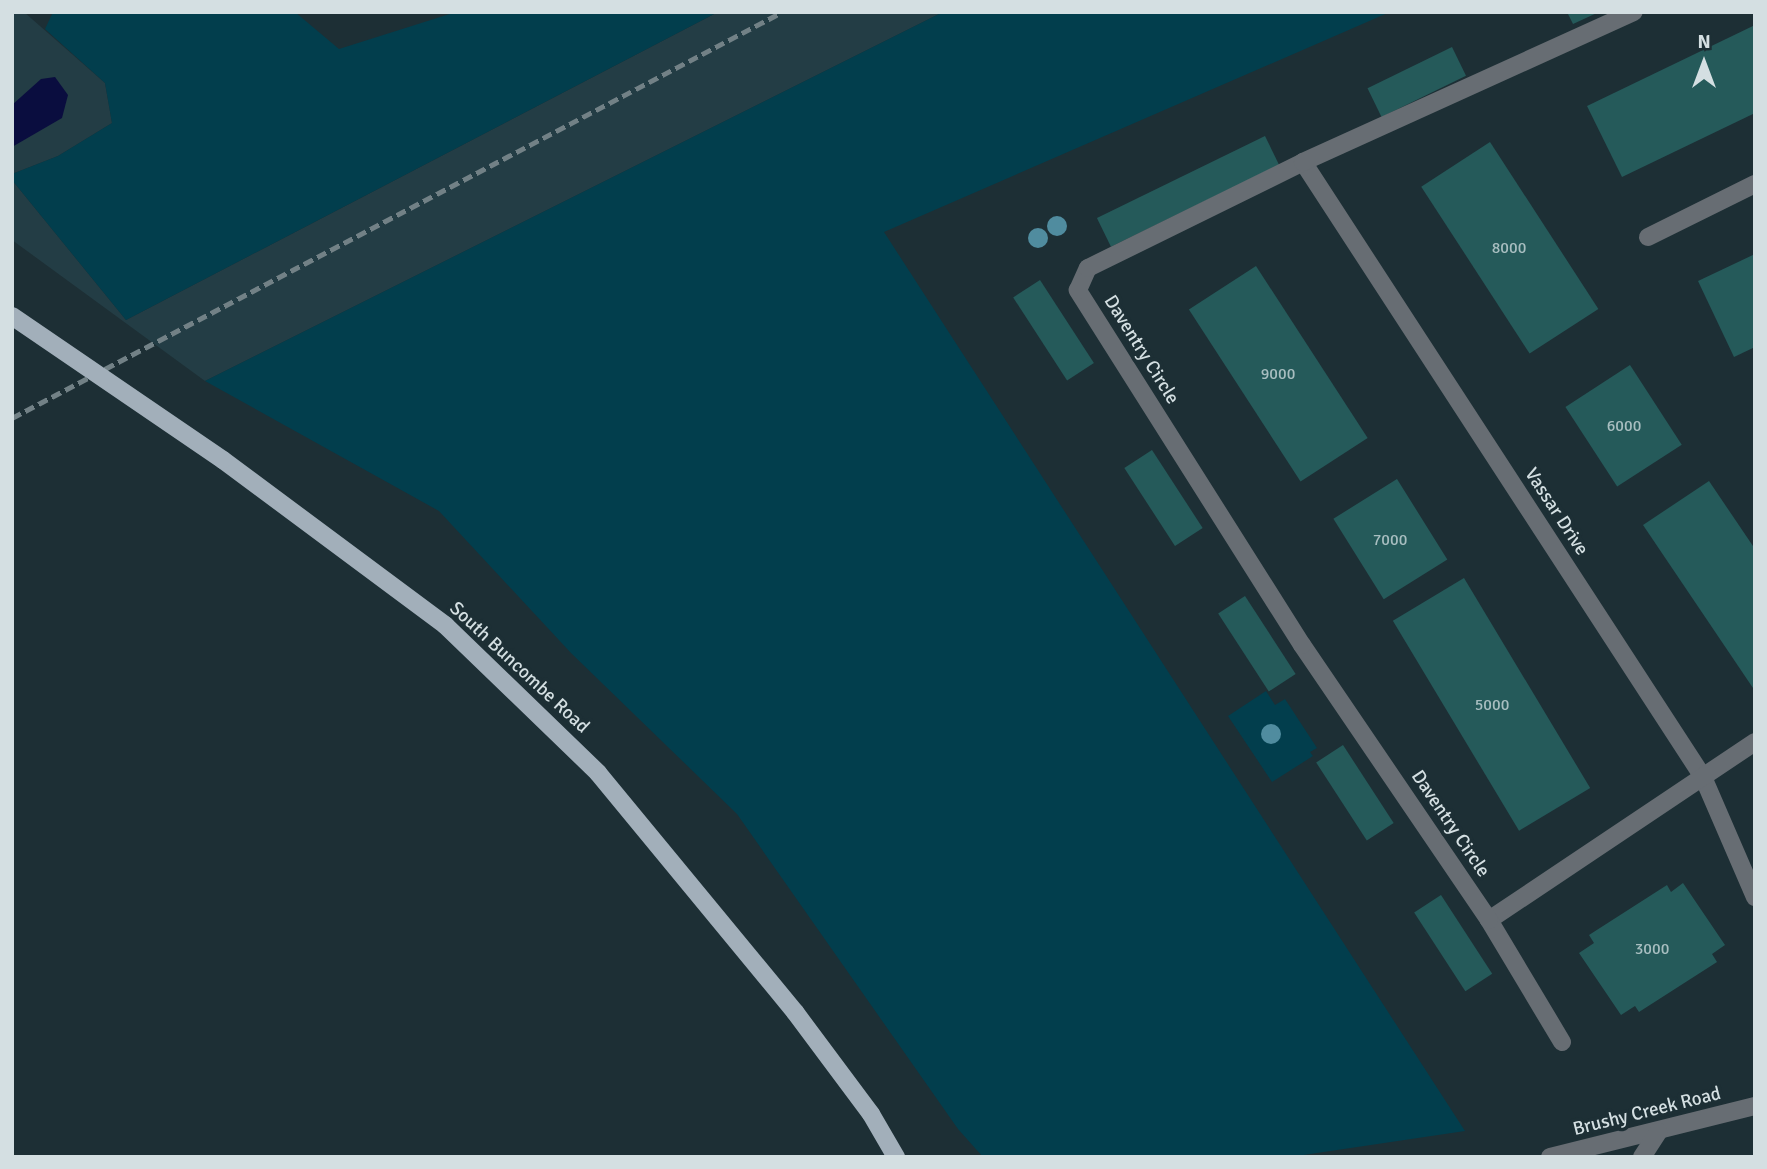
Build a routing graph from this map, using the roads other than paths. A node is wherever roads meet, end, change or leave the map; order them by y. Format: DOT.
graph roads {
  1 [pos="1634,12"];
  2 [pos="1303,162"];
  3 [pos="1755,184"];
  4 [pos="1648,237"];
  5 [pos="12,316"];
  6 [pos="1755,742"];
  7 [pos="1703,777"];
  8 [pos="1755,897"];
  9 [pos="1489,920"];
  10 [pos="1562,1042"];
  11 [pos="1755,1106"];
  12 [pos="1658,1132"];
  13 [pos="896,1157"];
  14 [pos="1550,1157"];
  15 [pos="1642,1157"];
  1 -- 2 [label="street, Daventry Circle"];
  2 -- 7 [label="street, Vassar Drive"];
  2 -- 9 [label="street, Daventry Circle"];
  3 -- 4 [label="street"];
  5 -- 13 [label="main road, South Buncombe Road, bridge"];
  6 -- 7 [label="street"];
  7 -- 8 [label="street, Vassar Drive"];
  7 -- 9 [label="street"];
  9 -- 10 [label="street, Daventry Circle"];
  11 -- 12 [label="street, Brushy Creek Road"];
  12 -- 14 [label="street, Brushy Creek Road"];
  12 -- 15 [label="street"];
}
